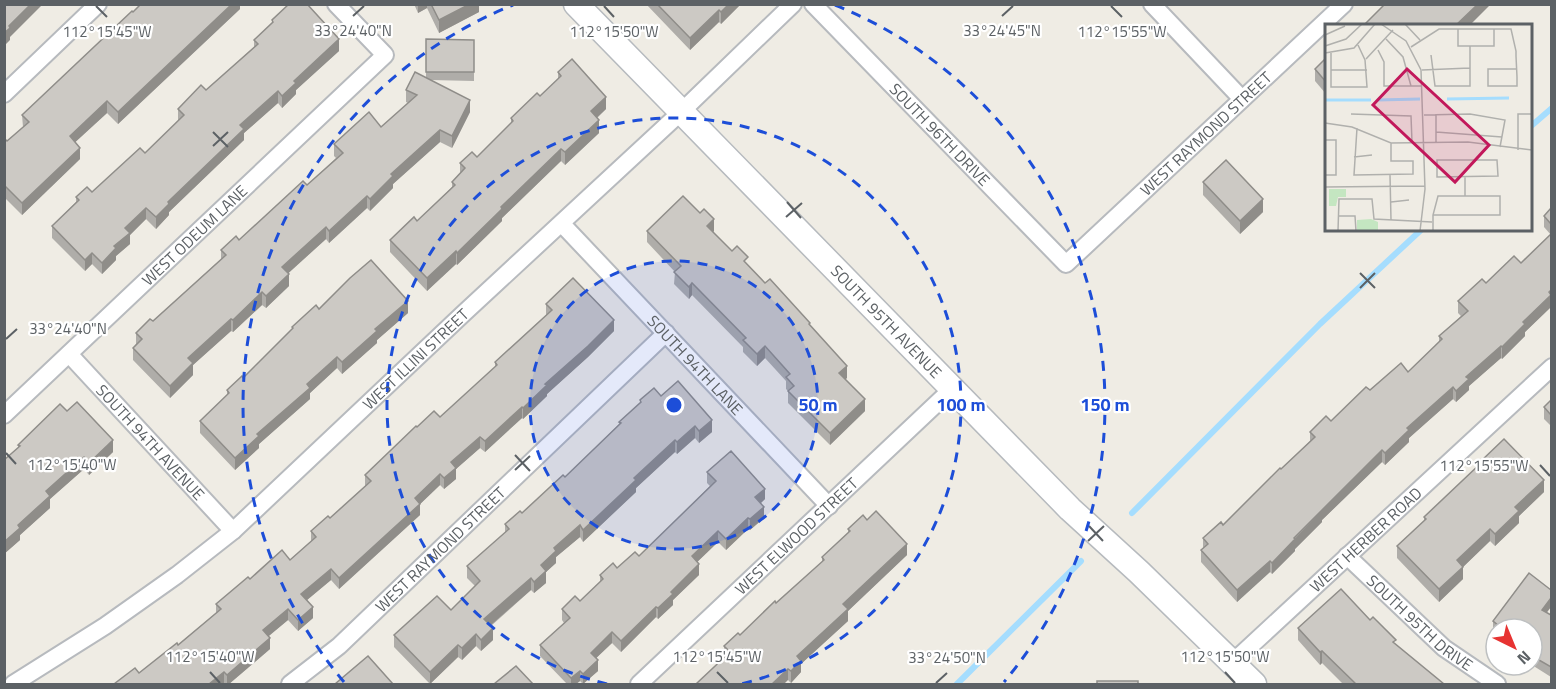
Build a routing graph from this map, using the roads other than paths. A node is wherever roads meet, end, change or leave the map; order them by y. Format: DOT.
graph roads {
  1 [pos="98,4"];
  2 [pos="336,4"];
  3 [pos="576,4"];
  4 [pos="793,4"];
  5 [pos="813,4"];
  6 [pos="1152,4"];
  7 [pos="1344,4"];
  8 [pos="4,94"];
  9 [pos="1242,99"];
  10 [pos="681,111"];
  11 [pos="562,224"];
  12 [pos="1066,264"];
  13 [pos="666,333"];
  14 [pos="69,354"];
  15 [pos="1551,367"];
  16 [pos="953,388"];
  17 [pos="4,415"];
  18 [pos="829,506"];
  19 [pos="233,531"];
  20 [pos="1347,556"];
  21 [pos="1232,663"];
  22 [pos="13,684"];
  23 [pos="290,684"];
  24 [pos="639,684"];
  25 [pos="1254,684"];
  26 [pos="1497,684"];
  1 -- 8 [label="street"];
  2 -- 14 [label="street, WEST ODEUM LANE"];
  3 -- 10 [label="street, SOUTH 95TH AVENUE"];
  4 -- 10 [label="street, WEST ILLINI STREET"];
  5 -- 12 [label="street, SOUTH 96TH DRIVE"];
  6 -- 9 [label="street"];
  7 -- 9 [label="street, WEST RAYMOND STREET"];
  9 -- 12 [label="street, WEST RAYMOND STREET"];
  10 -- 11 [label="street, WEST ILLINI STREET"];
  10 -- 16 [label="street, SOUTH 95TH AVENUE"];
  11 -- 13 [label="street, SOUTH 94TH LANE"];
  11 -- 19 [label="street, WEST ILLINI STREET"];
  13 -- 18 [label="street, SOUTH 94TH LANE"];
  13 -- 23 [label="street, WEST RAYMOND STREET"];
  14 -- 17 [label="street, WEST ODEUM LANE"];
  14 -- 19 [label="street, SOUTH 94TH AVENUE"];
  15 -- 20 [label="street, WEST HERBER ROAD"];
  16 -- 18 [label="street, WEST ELWOOD STREET"];
  16 -- 21 [label="street, SOUTH 95TH AVENUE"];
  18 -- 24 [label="street, WEST ELWOOD STREET"];
  19 -- 22 [label="street, WEST ILLINI STREET"];
  20 -- 21 [label="street, WEST HERBER ROAD"];
  20 -- 26 [label="street, SOUTH 95TH DRIVE"];
  21 -- 25 [label="street, SOUTH 95TH AVENUE"];
}
